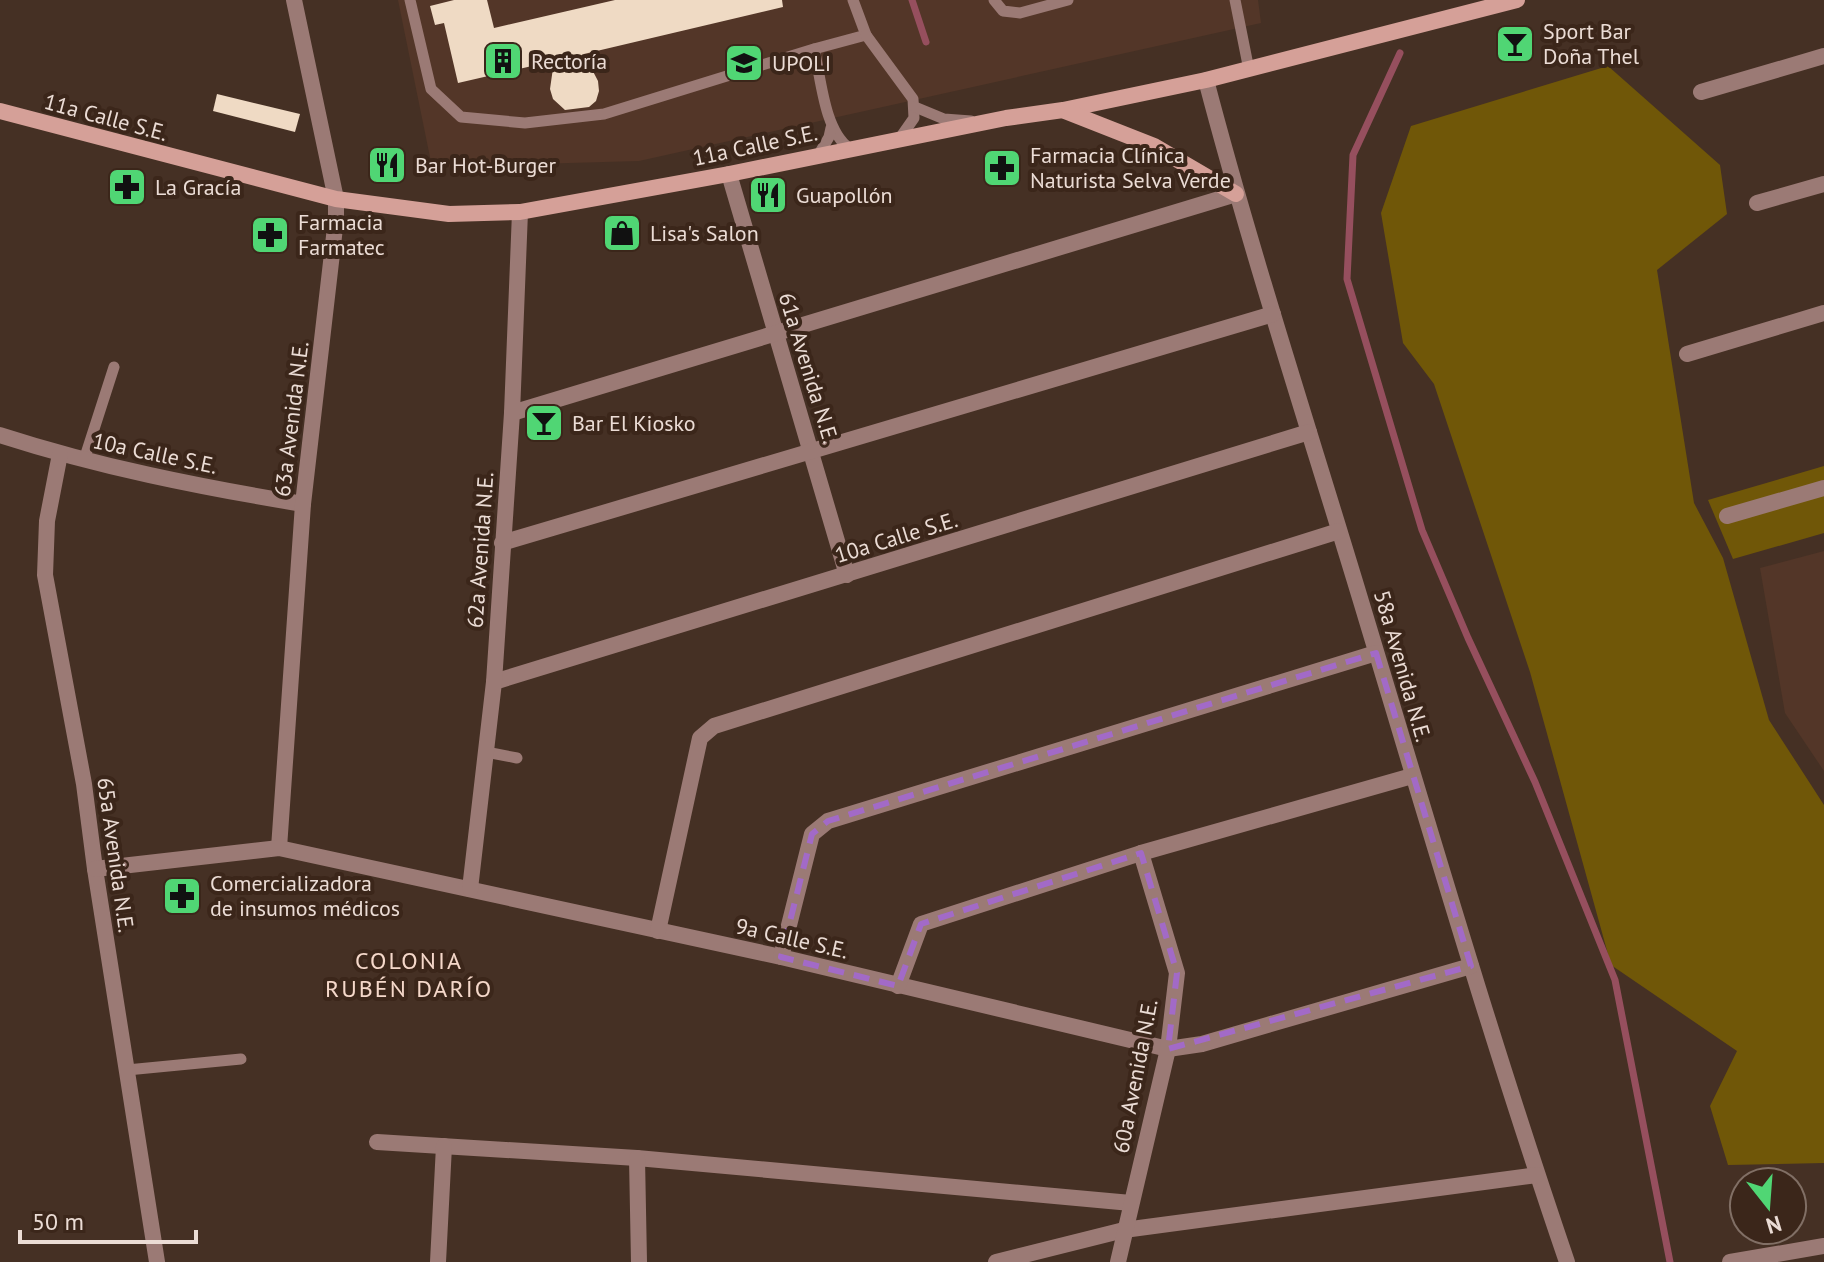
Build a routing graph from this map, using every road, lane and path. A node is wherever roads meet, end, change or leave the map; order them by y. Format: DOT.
graph roads {
  1 [pos="294,0"];
  2 [pos="410,0"];
  3 [pos="853,0"];
  4 [pos="994,0"];
  5 [pos="1068,0"];
  6 [pos="1235,0"];
  7 [pos="1517,0"];
  8 [pos="1473,6"];
  9 [pos="866,35"];
  10 [pos="814,49"];
  11 [pos="1824,56"];
  12 [pos="1249,70"];
  13 [pos="1206,80"];
  14 [pos="1701,92"];
  15 [pos="915,107"];
  16 [pos="1063,110"];
  17 [pos="0,111"];
  18 [pos="987,122"];
  19 [pos="831,128"];
  20 [pos="899,139"];
  21 [pos="849,148"];
  22 [pos="819,154"];
  23 [pos="729,174"];
  24 [pos="1824,184"];
  25 [pos="1236,194"];
  26 [pos="336,199"];
  27 [pos="1757,203"];
  28 [pos="520,212"];
  29 [pos="1824,313"];
  30 [pos="1273,314"];
  31 [pos="774,333"];
  32 [pos="1687,354"];
  33 [pos="114,367"];
  34 [pos="512,413"];
  35 [pos="1309,432"];
  36 [pos="0,435"];
  37 [pos="812,452"];
  38 [pos="60,454"];
  39 [pos="84,460"];
  40 [pos="1824,488"];
  41 [pos="303,504"];
  42 [pos="1727,516"];
  43 [pos="1339,531"];
  44 [pos="502,543"];
  45 [pos="847,575"];
  46 [pos="1376,653"];
  47 [pos="494,682"];
  48 [pos="486,752"];
  49 [pos="517,758"];
  50 [pos="1412,776"];
  51 [pos="279,848"];
  52 [pos="1141,853"];
  53 [pos="95,869"];
  54 [pos="470,889"];
  55 [pos="658,931"];
  56 [pos="781,957"];
  57 [pos="1471,966"];
  58 [pos="898,986"];
  59 [pos="1168,1049"];
  60 [pos="241,1059"];
  61 [pos="127,1070"];
  62 [pos="377,1142"];
  63 [pos="444,1146"];
  64 [pos="637,1158"];
  65 [pos="1537,1175"];
  66 [pos="1131,1203"];
  67 [pos="1124,1230"];
  68 [pos="1824,1246"];
  69 [pos="157,1262"];
  70 [pos="438,1262"];
  71 [pos="639,1262"];
  72 [pos="996,1262"];
  73 [pos="1118,1262"];
  74 [pos="1567,1262"];
  75 [pos="1730,1262"];
  1 -- 26 [label="street, 63a Avenida N.E."];
  2 -- 10 [label="lane"];
  3 -- 9 [label="lane"];
  4 -- 5 [label="lane"];
  6 -- 12 [label="lane"];
  7 -- 8 [label="street, 11a Calle S.E."];
  8 -- 12 [label="street, 11a Calle S.E."];
  9 -- 10 [label="lane"];
  9 -- 15 [label="lane"];
  10 -- 19 [label="lane"];
  11 -- 14 [label="street"];
  12 -- 13 [label="street, 11a Calle S.E."];
  13 -- 16 [label="street, 11a Calle S.E."];
  13 -- 25 [label="street, 58a Avenida N.E."];
  15 -- 18 [label="lane"];
  15 -- 20 [label="lane"];
  16 -- 18 [label="street, 11a Calle S.E."];
  16 -- 25 [label="street"];
  17 -- 26 [label="street, 11a Calle S.E."];
  18 -- 20 [label="street, 11a Calle S.E."];
  19 -- 21 [label="lane"];
  19 -- 22 [label="lane"];
  20 -- 21 [label="street, 11a Calle S.E."];
  21 -- 22 [label="street, 11a Calle S.E."];
  22 -- 23 [label="street, 11a Calle S.E."];
  23 -- 28 [label="street, 11a Calle S.E."];
  23 -- 31 [label="street, 61a Avenida N.E."];
  24 -- 27 [label="street"];
  25 -- 30 [label="street, 58a Avenida N.E."];
  25 -- 31 [label="street"];
  26 -- 28 [label="street, 11a Calle S.E."];
  26 -- 41 [label="street, 63a Avenida N.E."];
  28 -- 34 [label="street, 62a Avenida N.E."];
  29 -- 32 [label="street"];
  30 -- 35 [label="street, 58a Avenida N.E."];
  30 -- 37 [label="street"];
  31 -- 34 [label="street"];
  31 -- 37 [label="street, 61a Avenida N.E."];
  33 -- 39 [label="lane"];
  34 -- 44 [label="street, 62a Avenida N.E."];
  35 -- 43 [label="street, 58a Avenida N.E."];
  35 -- 45 [label="street, 10a Calle S.E."];
  36 -- 38 [label="street, 10a Calle S.E."];
  37 -- 44 [label="street"];
  37 -- 45 [label="street, 61a Avenida N.E."];
  38 -- 39 [label="street, 10a Calle S.E."];
  38 -- 53 [label="street, 65a Avenida N.E."];
  39 -- 41 [label="street, 10a Calle S.E."];
  40 -- 42 [label="street"];
  41 -- 51 [label="street, 63a Avenida N.E."];
  43 -- 46 [label="street, 58a Avenida N.E."];
  43 -- 55 [label="street"];
  44 -- 47 [label="street, 62a Avenida N.E."];
  45 -- 47 [label="street, 10a Calle S.E."];
  46 -- 50 [label="street, 58a Avenida N.E."];
  46 -- 56 [label="street"];
  47 -- 48 [label="street, 62a Avenida N.E."];
  48 -- 49 [label="lane"];
  48 -- 54 [label="street, 62a Avenida N.E."];
  50 -- 52 [label="street"];
  50 -- 57 [label="street, 58a Avenida N.E."];
  51 -- 53 [label="street, 9a Calle S.E."];
  51 -- 54 [label="street, 9a Calle S.E."];
  52 -- 58 [label="street"];
  52 -- 59 [label="street, 60a Avenida N.E."];
  53 -- 61 [label="street, 65a Avenida N.E."];
  54 -- 55 [label="street, 9a Calle S.E."];
  55 -- 56 [label="street, 9a Calle S.E."];
  56 -- 58 [label="street, 9a Calle S.E."];
  57 -- 59 [label="street, 9a Calle S.E."];
  57 -- 65 [label="street, 58a Avenida N.E."];
  58 -- 59 [label="street, 9a Calle S.E."];
  59 -- 66 [label="street, 60a Avenida N.E."];
  60 -- 61 [label="lane"];
  61 -- 69 [label="street, 65a Avenida N.E."];
  62 -- 63 [label="street"];
  63 -- 64 [label="street"];
  63 -- 70 [label="street"];
  64 -- 66 [label="street"];
  64 -- 71 [label="street"];
  65 -- 67 [label="street"];
  65 -- 74 [label="street, 58a Avenida N.E."];
  66 -- 67 [label="street, 60a Avenida N.E."];
  67 -- 72 [label="street"];
  67 -- 73 [label="street, 60a Avenida N.E."];
  68 -- 75 [label="street"];
}
